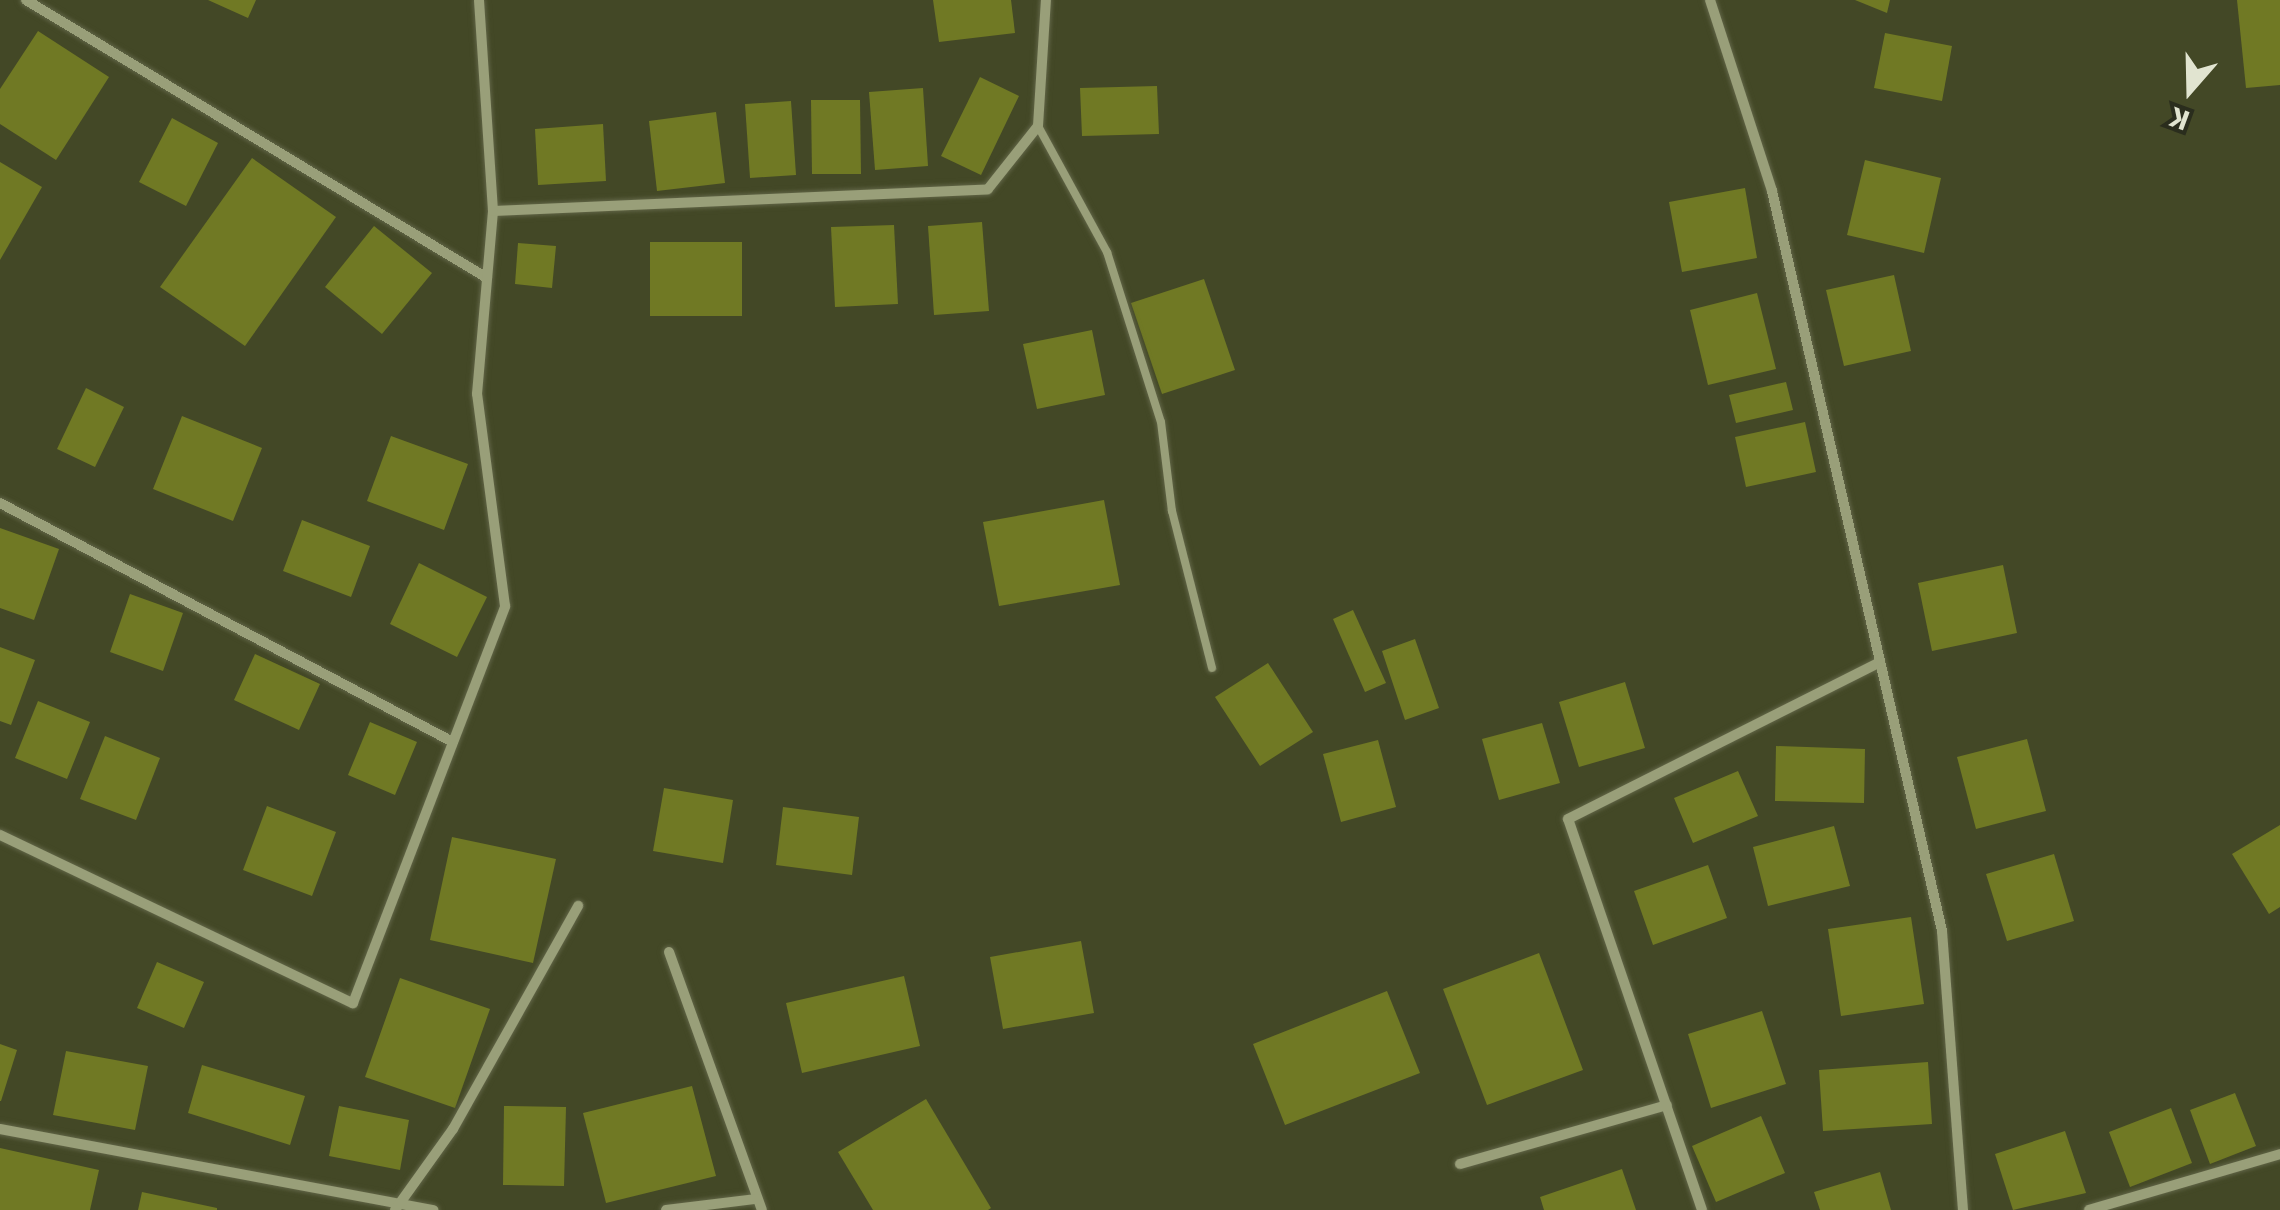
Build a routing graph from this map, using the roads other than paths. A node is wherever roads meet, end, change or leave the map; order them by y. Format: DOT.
graph roads {
  1 [pos="26,0"];
  2 [pos="479,0"];
  3 [pos="1046,0"];
  4 [pos="1710,0"];
  5 [pos="1038,126"];
  6 [pos="493,211"];
  7 [pos="487,278"];
  8 [pos="0,503"];
  9 [pos="1880,662"];
  10 [pos="1212,668"];
  11 [pos="453,742"];
  12 [pos="0,835"];
  13 [pos="578,906"];
  14 [pos="670,952"];
  15 [pos="1667,1106"];
  16 [pos="0,1129"];
  17 [pos="2280,1154"];
  18 [pos="1460,1164"];
  19 [pos="758,1205"];
  20 [pos="396,1206"];
  21 [pos="434,1210"];
  22 [pos="666,1210"];
  23 [pos="1702,1210"];
  24 [pos="1963,1210"];
  25 [pos="2088,1210"];
  1 -- 7 [label="street"];
  2 -- 6 [label="street"];
  3 -- 5 [label="street"];
  4 -- 9 [label="street"];
  5 -- 6 [label="street"];
  5 -- 10 [label="lane"];
  6 -- 7 [label="street"];
  7 -- 11 [label="street"];
  8 -- 11 [label="street"];
  9 -- 15 [label="street"];
  9 -- 24 [label="street"];
  11 -- 12 [label="street"];
  13 -- 20 [label="street"];
  14 -- 19 [label="street"];
  15 -- 18 [label="street"];
  15 -- 23 [label="street"];
  16 -- 20 [label="street"];
  17 -- 25 [label="street"];
  19 -- 22 [label="street"];
  20 -- 21 [label="street"];
}
